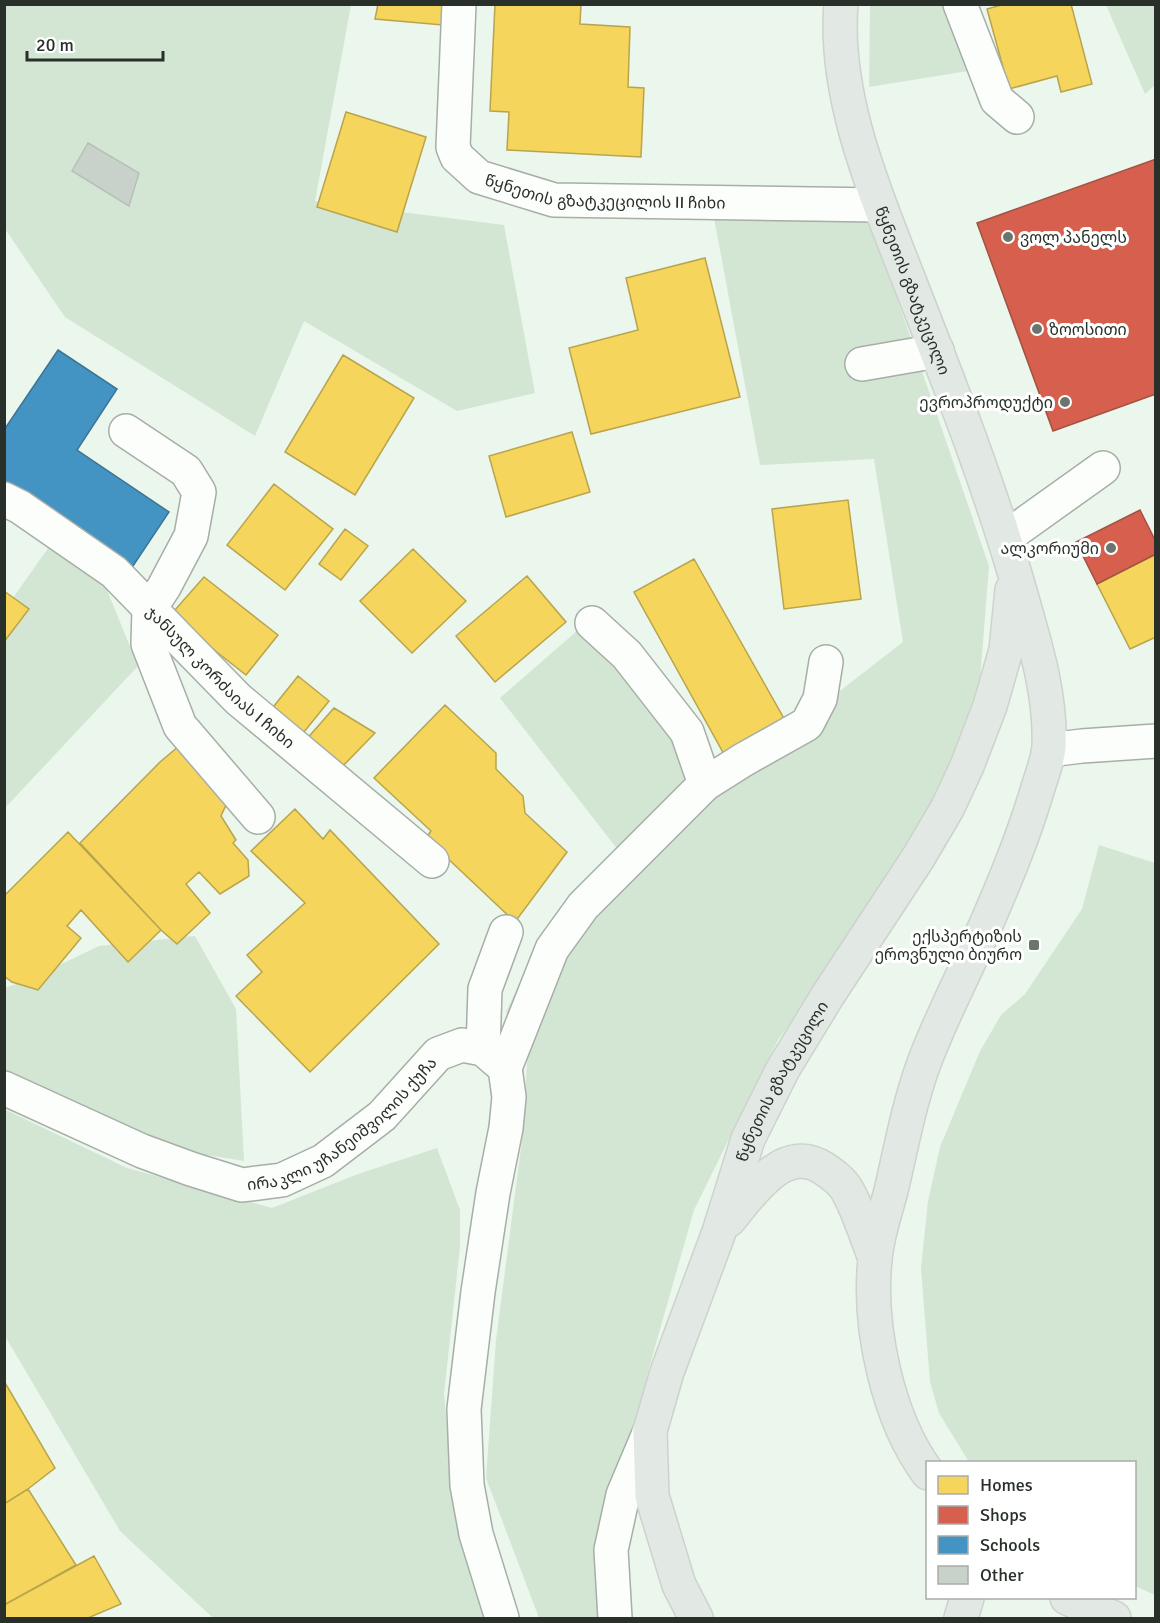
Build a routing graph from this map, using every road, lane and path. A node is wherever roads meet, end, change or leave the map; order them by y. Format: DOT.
graph roads {
  1 [pos="459,4"];
  2 [pos="841,4"];
  3 [pos="960,4"];
  4 [pos="1017,117"];
  5 [pos="879,205"];
  6 [pos="937,351"];
  7 [pos="862,364"];
  8 [pos="126,431"];
  9 [pos="1103,468"];
  10 [pos="4,499"];
  11 [pos="1005,538"];
  12 [pos="1014,570"];
  13 [pos="149,609"];
  14 [pos="592,623"];
  15 [pos="826,662"];
  16 [pos="1155,741"];
  17 [pos="1049,750"];
  18 [pos="705,784"];
  19 [pos="258,817"];
  20 [pos="432,861"];
  21 [pos="506,932"];
  22 [pos="494,1059"];
  23 [pos="4,1088"];
  24 [pos="719,1232"];
  25 [pos="875,1258"];
  26 [pos="650,1431"];
  27 [pos="926,1471"];
  28 [pos="679,1586"];
  29 [pos="967,1599"];
  30 [pos="1069,1599"];
  31 [pos="502,1618"];
  32 [pos="615,1618"];
  33 [pos="696,1618"];
  34 [pos="714,1618"];
  35 [pos="961,1618"];
  36 [pos="1114,1618"];
  1 -- 5 [label="street, წყნეთის გზატკეცილის II ჩიხი"];
  2 -- 5 [label="main road, წყნეთის გზატკეცილი"];
  3 -- 4 [label="street"];
  5 -- 6 [label="main road, წყნეთის გზატკეცილი"];
  6 -- 7 [label="street"];
  6 -- 11 [label="main road, წყნეთის გზატკეცილი"];
  8 -- 13 [label="street"];
  9 -- 11 [label="street"];
  10 -- 13 [label="street, ჯანსულ კორძაიას I ჩიხი"];
  11 -- 12 [label="main road, წყნეთის გზატკეცილი"];
  12 -- 17 [label="main road, წყნეთის გზატკეცილი"];
  12 -- 24 [label="main road, წყნეთის გზატკეცილი"];
  13 -- 19 [label="street"];
  13 -- 20 [label="street, ჯანსულ კორძაიას I ჩიხი"];
  14 -- 18 [label="street"];
  15 -- 18 [label="street"];
  16 -- 17 [label="street"];
  17 -- 25 [label="main road, წყნეთის გზატკეცილი"];
  18 -- 22 [label="street"];
  21 -- 22 [label="street"];
  22 -- 23 [label="street, ირაკლი უჩანეიშვილის ქუჩა"];
  22 -- 31 [label="street"];
  24 -- 25 [label="main road"];
  24 -- 26 [label="main road, წყნეთის გზატკეცილი"];
  25 -- 27 [label="main road, წყნეთის გზატკეცილი"];
  26 -- 28 [label="main road, წყნეთის გზატკეცილი"];
  26 -- 32 [label="street"];
  28 -- 33 [label="main road, წყნეთის გზატკეცილი"];
  28 -- 34 [label="main road"];
  29 -- 35 [label="main road"];
  30 -- 36 [label="main road"];
}
